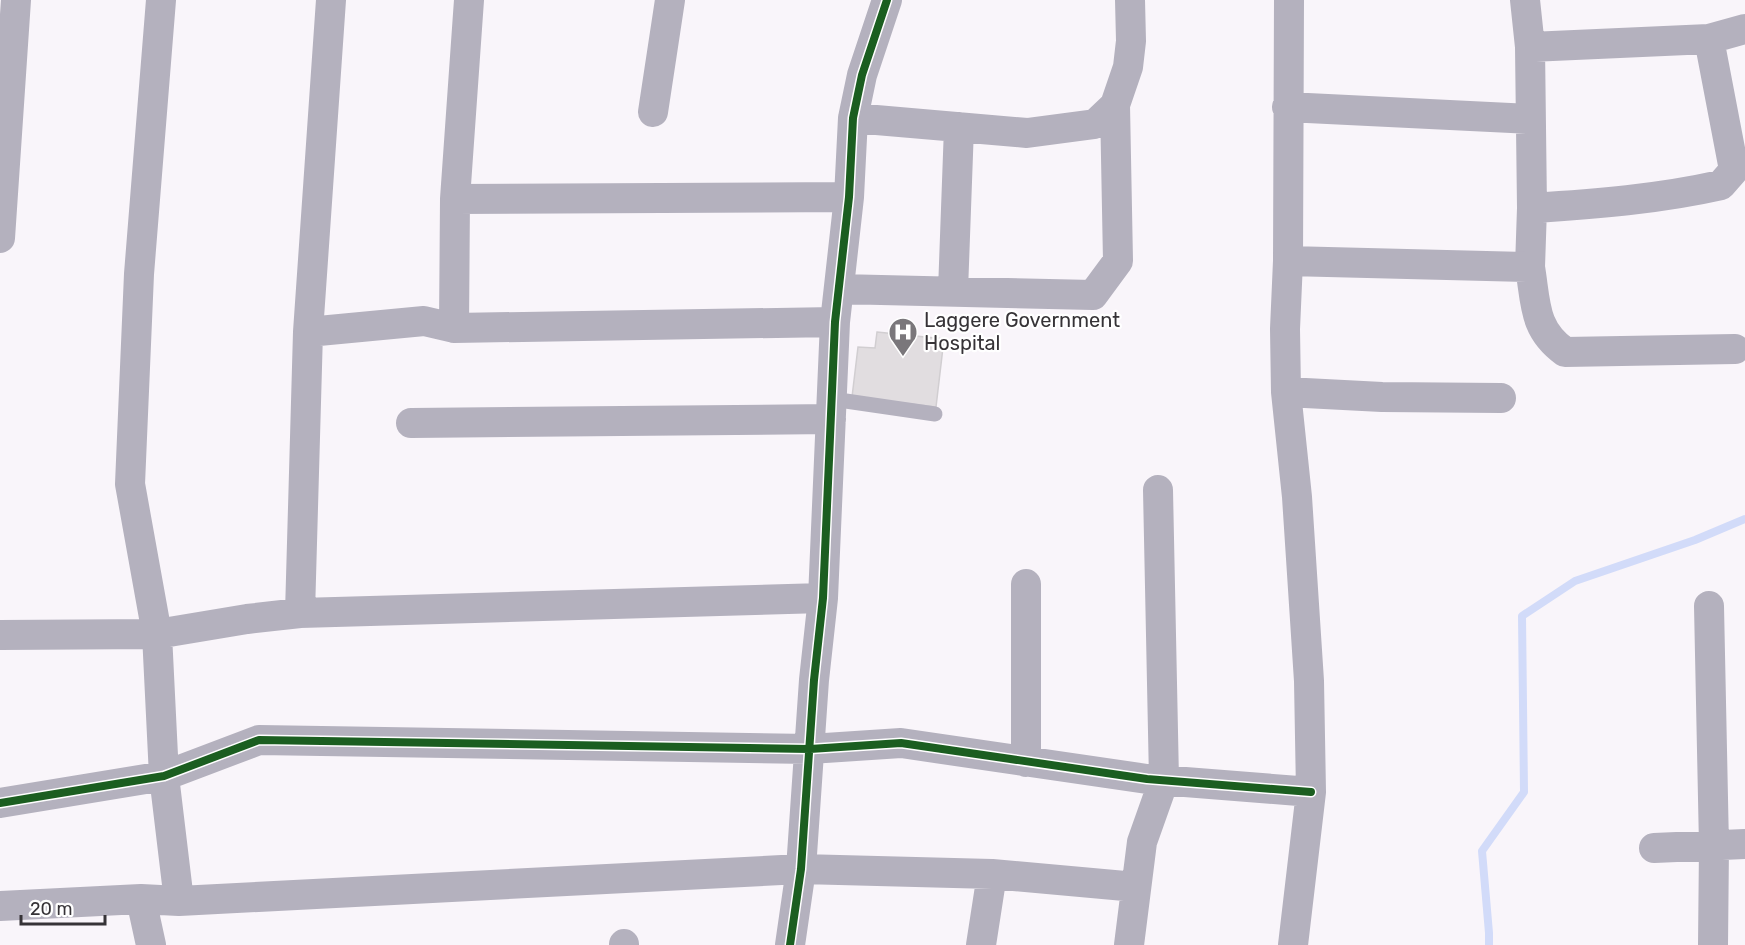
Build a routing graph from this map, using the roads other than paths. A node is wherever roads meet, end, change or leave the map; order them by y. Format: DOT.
graph roads {
  1 [pos="16,0"];
  2 [pos="161,0"];
  3 [pos="331,0"];
  4 [pos="469,0"];
  5 [pos="670,0"];
  6 [pos="886,0"];
  7 [pos="1130,0"];
  8 [pos="1289,0"];
  9 [pos="1525,0"];
  10 [pos="1745,29"];
  11 [pos="1709,39"];
  12 [pos="1530,47"];
  13 [pos="1115,105"];
  14 [pos="1287,107"];
  15 [pos="653,112"];
  16 [pos="853,118"];
  17 [pos="1530,119"];
  18 [pos="959,127"];
  19 [pos="849,197"];
  20 [pos="455,199"];
  21 [pos="1532,208"];
  22 [pos="0,238"];
  23 [pos="1288,261"];
  24 [pos="1530,267"];
  25 [pos="838,289"];
  26 [pos="953,291"];
  27 [pos="835,322"];
  28 [pos="454,328"];
  29 [pos="308,332"];
  30 [pos="1735,349"];
  31 [pos="1286,392"];
  32 [pos="1501,398"];
  33 [pos="831,409"];
  34 [pos="935,414"];
  35 [pos="411,423"];
  36 [pos="1158,490"];
  37 [pos="1026,584"];
  38 [pos="824,598"];
  39 [pos="1709,606"];
  40 [pos="300,613"];
  41 [pos="157,634"];
  42 [pos="0,635"];
  43 [pos="810,749"];
  44 [pos="1026,762"];
  45 [pos="164,776"];
  46 [pos="1164,780"];
  47 [pos="1311,792"];
  48 [pos="0,803"];
  49 [pos="1745,844"];
  50 [pos="1714,846"];
  51 [pos="1654,848"];
  52 [pos="801,869"];
  53 [pos="992,874"];
  54 [pos="1136,887"];
  55 [pos="141,899"];
  56 [pos="179,901"];
  57 [pos="0,906"];
  58 [pos="151,945"];
  59 [pos="790,945"];
  60 [pos="981,945"];
  61 [pos="1129,945"];
  62 [pos="1293,945"];
  63 [pos="1713,945"];
  1 -- 22 [label="street"];
  2 -- 41 [label="street"];
  3 -- 29 [label="street"];
  4 -- 20 [label="street"];
  5 -- 15 [label="street"];
  6 -- 16 [label="street"];
  7 -- 13 [label="street"];
  8 -- 14 [label="street"];
  9 -- 12 [label="street"];
  10 -- 11 [label="street"];
  11 -- 12 [label="street"];
  11 -- 21 [label="street"];
  12 -- 17 [label="street"];
  13 -- 18 [label="street"];
  13 -- 26 [label="street"];
  14 -- 17 [label="street"];
  14 -- 23 [label="street"];
  16 -- 18 [label="street"];
  16 -- 19 [label="street"];
  17 -- 21 [label="street"];
  18 -- 26 [label="street"];
  19 -- 20 [label="street"];
  19 -- 25 [label="street"];
  20 -- 28 [label="street"];
  21 -- 24 [label="street"];
  23 -- 24 [label="street"];
  23 -- 31 [label="street"];
  24 -- 30 [label="street"];
  25 -- 26 [label="street"];
  25 -- 27 [label="street"];
  27 -- 28 [label="street"];
  27 -- 33 [label="street"];
  28 -- 29 [label="street"];
  29 -- 40 [label="street"];
  31 -- 32 [label="street"];
  31 -- 47 [label="street"];
  33 -- 34 [label="lane"];
  33 -- 35 [label="street"];
  33 -- 38 [label="street"];
  36 -- 46 [label="street"];
  37 -- 44 [label="street"];
  38 -- 40 [label="street"];
  38 -- 43 [label="street"];
  39 -- 50 [label="street"];
  40 -- 41 [label="street"];
  41 -- 42 [label="street"];
  41 -- 45 [label="street"];
  43 -- 44 [label="street"];
  43 -- 45 [label="street"];
  43 -- 52 [label="street"];
  44 -- 46 [label="street"];
  45 -- 48 [label="street"];
  45 -- 56 [label="street"];
  46 -- 47 [label="street"];
  46 -- 54 [label="street"];
  47 -- 62 [label="street"];
  49 -- 50 [label="street"];
  50 -- 51 [label="street"];
  50 -- 63 [label="street"];
  52 -- 53 [label="street"];
  52 -- 56 [label="street"];
  52 -- 59 [label="street"];
  53 -- 54 [label="street"];
  53 -- 60 [label="street"];
  54 -- 61 [label="street"];
  55 -- 56 [label="street"];
  55 -- 57 [label="street"];
  55 -- 58 [label="street"];
}
